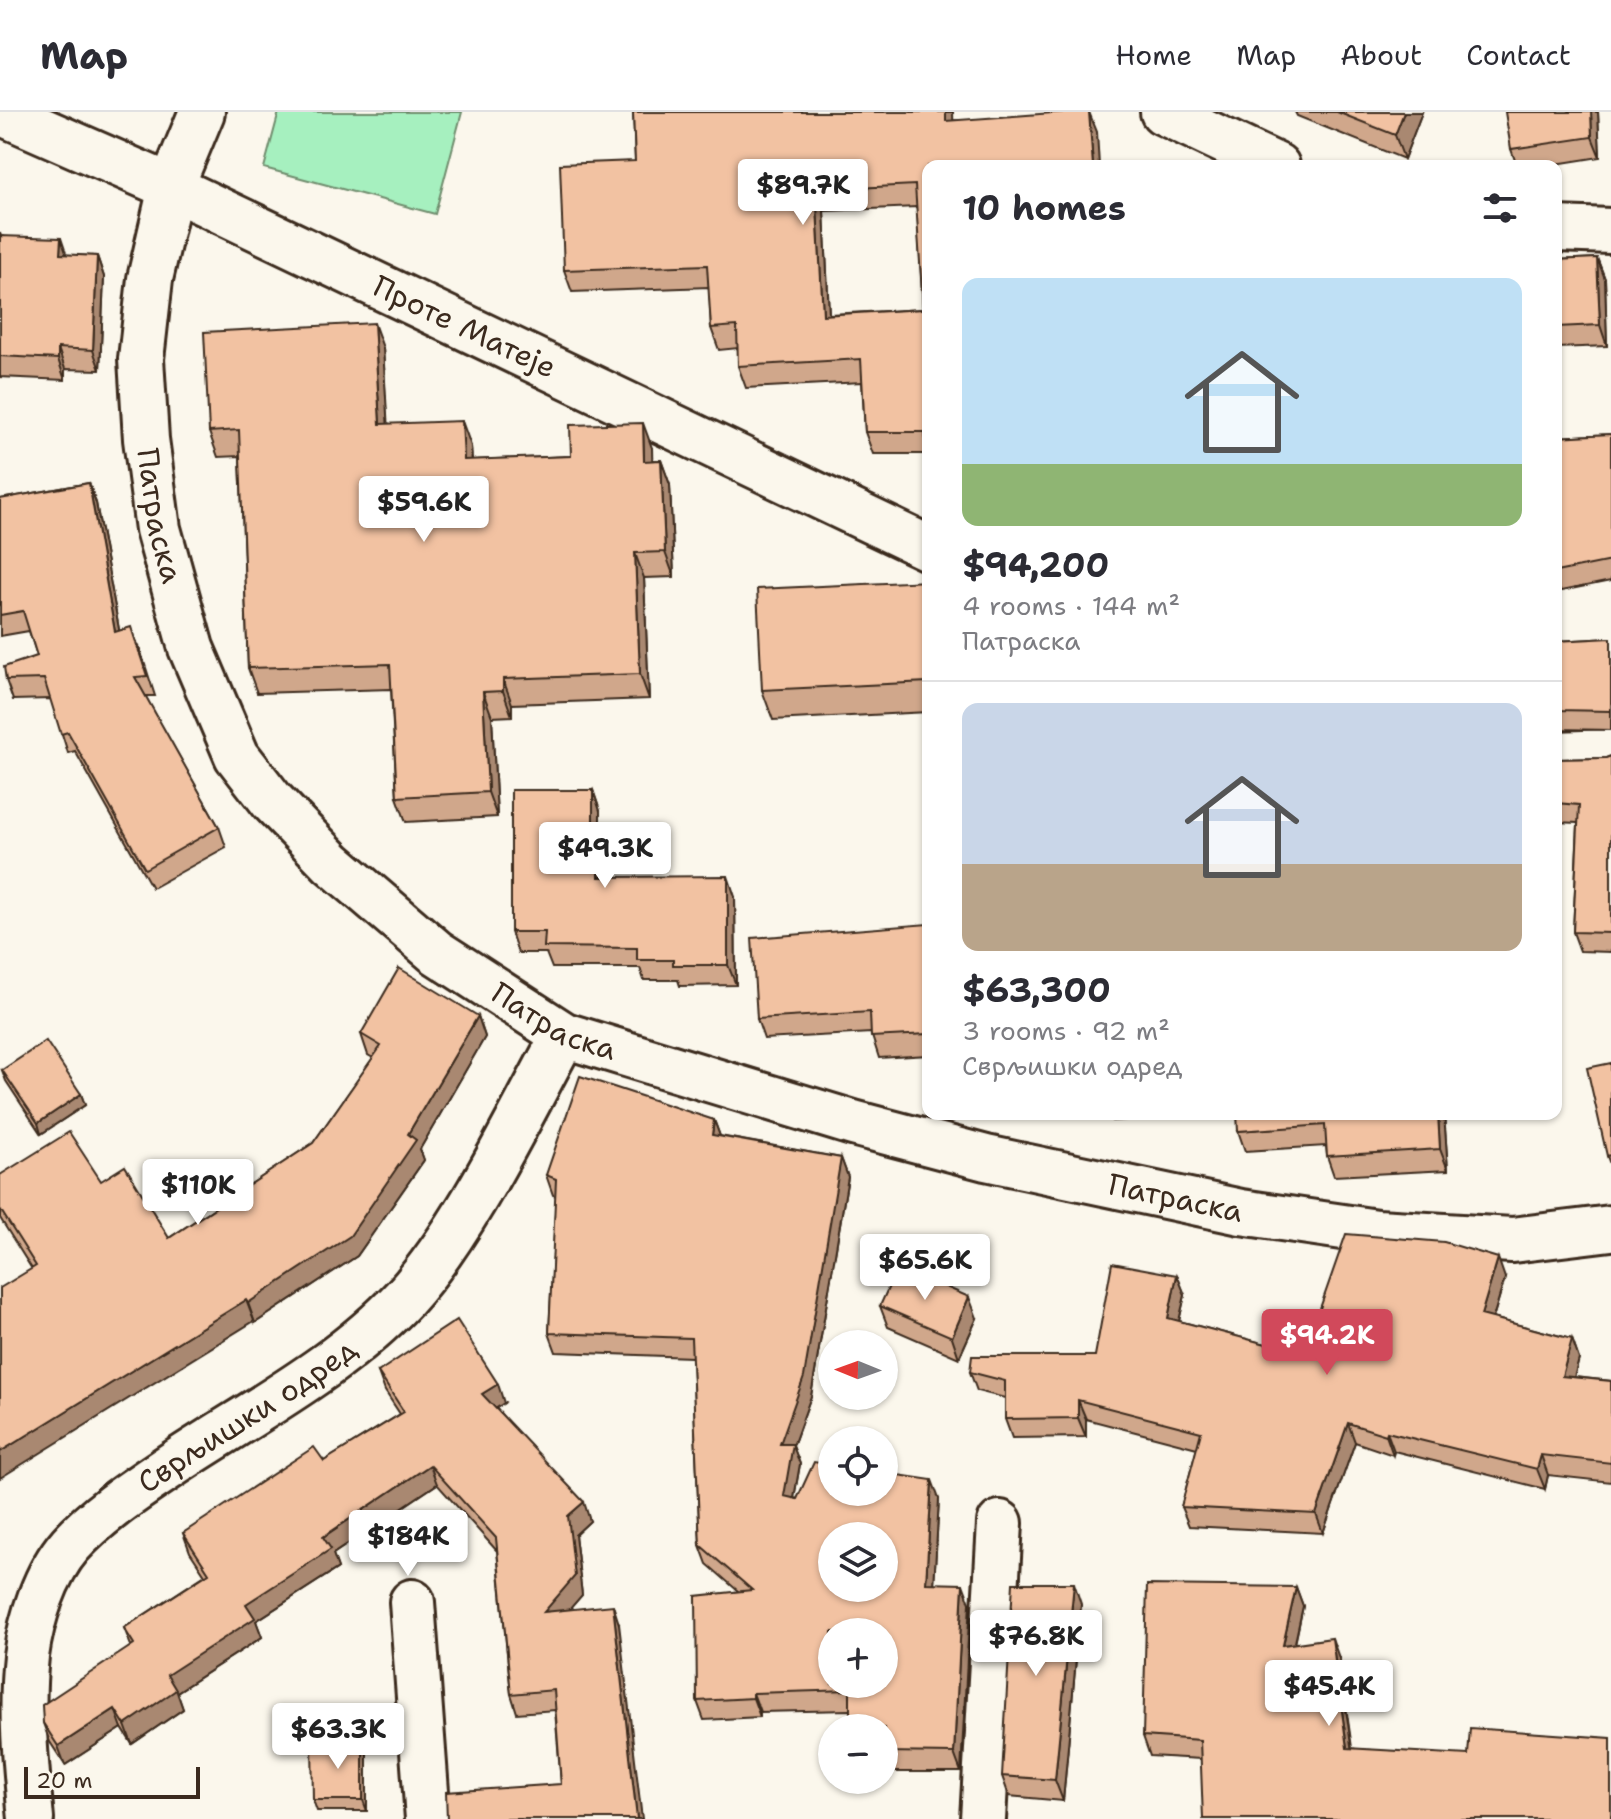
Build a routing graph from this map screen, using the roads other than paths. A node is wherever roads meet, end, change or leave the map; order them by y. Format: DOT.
graph roads {
  1 [pos="0,112"];
  2 [pos="202,112"];
  3 [pos="1163,112"];
  4 [pos="1264,160"];
  5 [pos="171,187"];
  6 [pos="1562,229"];
  7 [pos="1611,231"];
  8 [pos="922,545"];
  9 [pos="1611,752"];
  10 [pos="1562,754"];
  11 [pos="564,1035"];
  12 [pos="1611,1228"];
  13 [pos="1000,1523"];
  14 [pos="412,1602"];
  15 [pos="31,1819"];
  16 [pos="428,1819"];
  17 [pos="983,1819"];
  1 -- 5 [label="street, Проте Матеје"];
  2 -- 5 [label="street, Патраска"];
  3 -- 4 [label="street"];
  5 -- 8 [label="street, Проте Матеје"];
  5 -- 11 [label="street, Патраска"];
  6 -- 7 [label="street"];
  9 -- 10 [label="street"];
  11 -- 12 [label="street, Патраска"];
  11 -- 15 [label="street, Сврљишки одред"];
  13 -- 17 [label="street"];
  14 -- 16 [label="street"];
}
